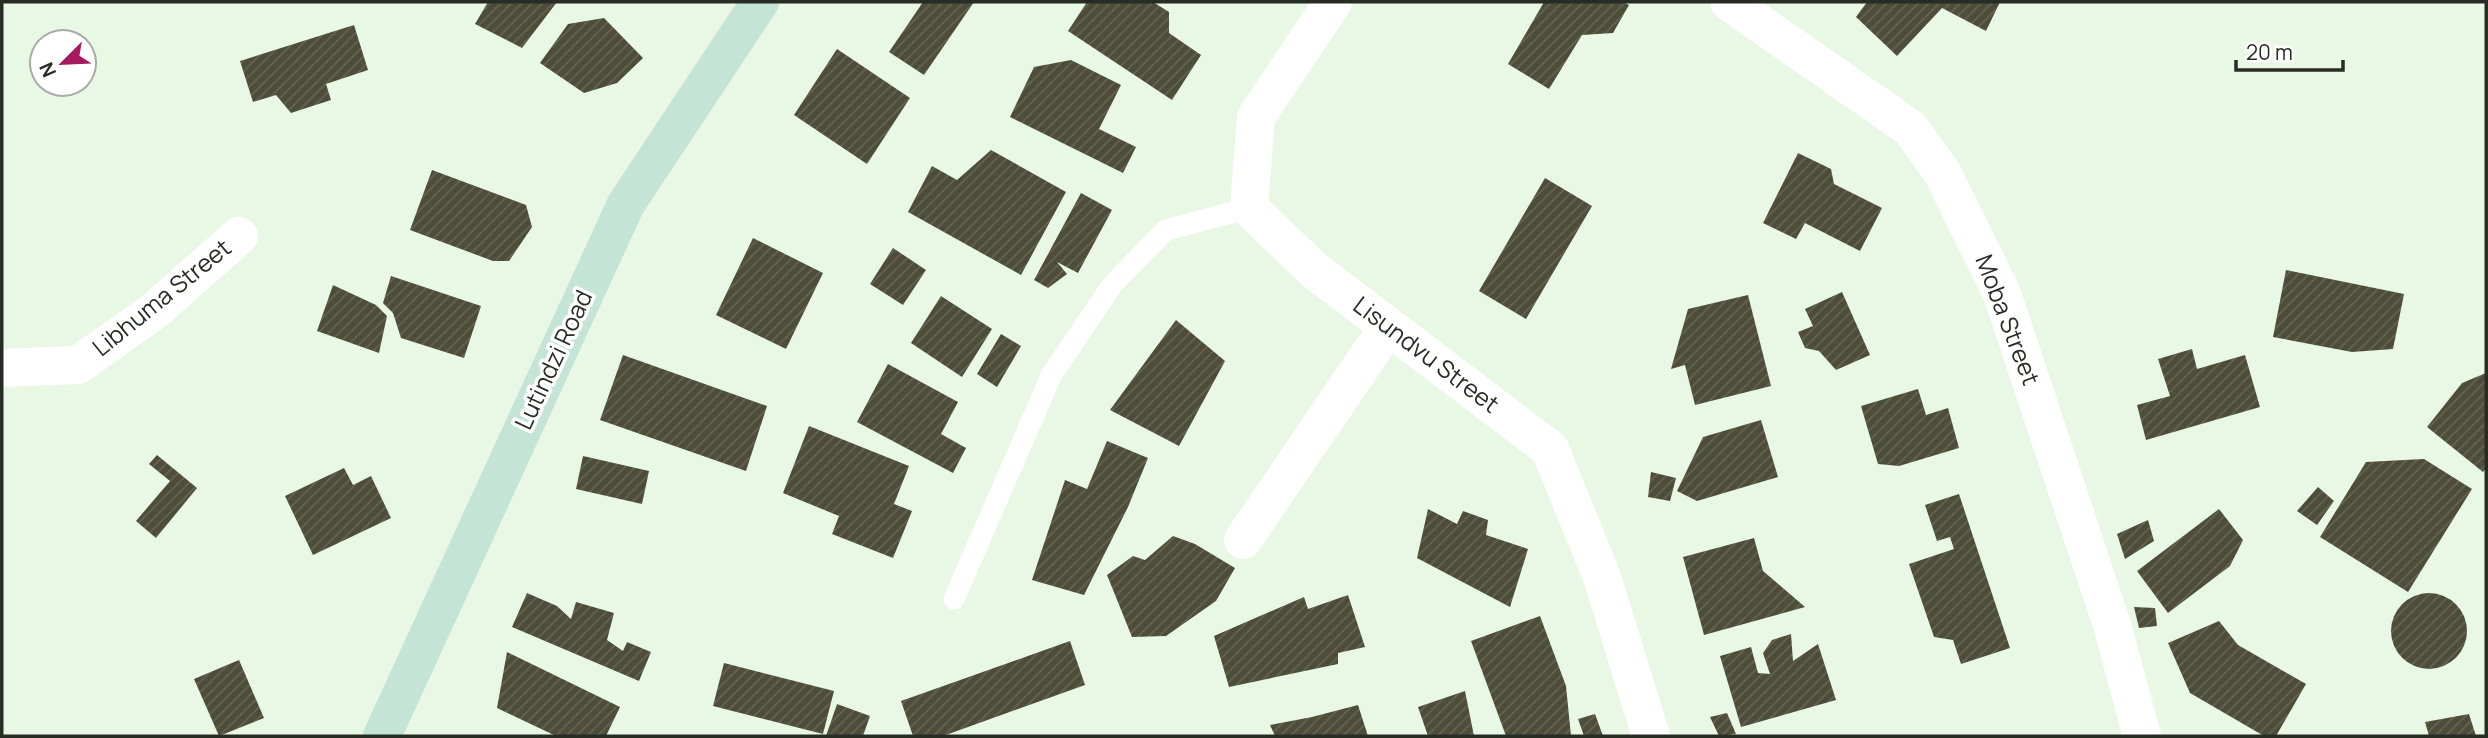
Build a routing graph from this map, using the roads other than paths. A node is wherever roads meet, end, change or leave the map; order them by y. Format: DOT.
graph roads {
  1 [pos="760,2"];
  2 [pos="1333,2"];
  3 [pos="1728,2"];
  4 [pos="1249,208"];
  5 [pos="239,236"];
  6 [pos="1388,327"];
  7 [pos="2,368"];
  8 [pos="1243,540"];
  9 [pos="954,599"];
  10 [pos="382,736"];
  11 [pos="1651,736"];
  12 [pos="2143,736"];
  1 -- 10 [label="street, Lutindzi Road"];
  2 -- 4 [label="street"];
  3 -- 12 [label="street, Moba Street"];
  4 -- 6 [label="street, Lisundvu Street"];
  4 -- 9 [label="lane"];
  5 -- 7 [label="street, Libhuma Street"];
  6 -- 8 [label="street"];
  6 -- 11 [label="street, Lisundvu Street"];
}
